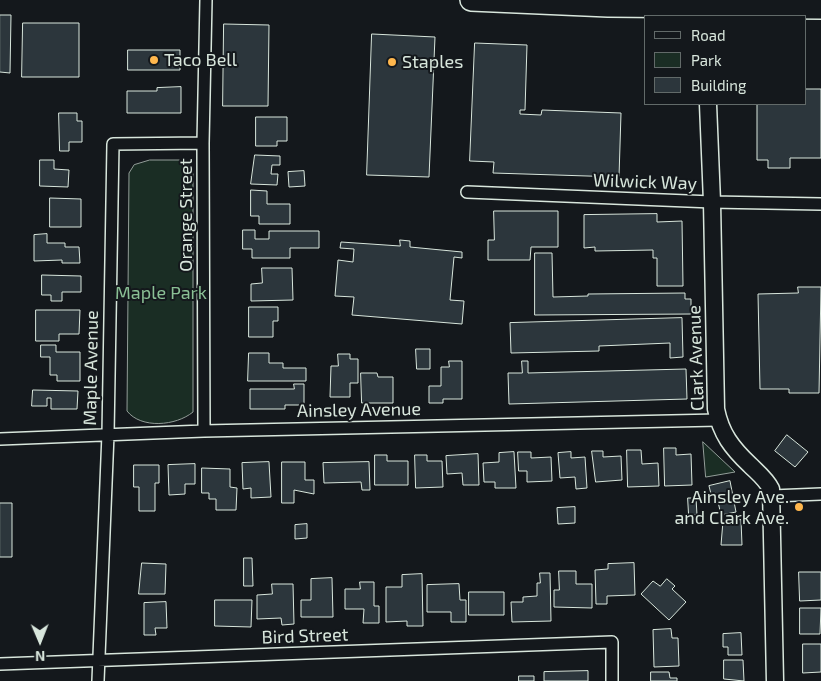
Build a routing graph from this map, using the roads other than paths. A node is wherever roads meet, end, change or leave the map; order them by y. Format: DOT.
graph roads {
  1 [pos="206,0"];
  2 [pos="470,0"];
  3 [pos="705,8"];
  4 [pos="821,8"];
  5 [pos="708,105"];
  6 [pos="203,143"];
  7 [pos="467,192"];
  8 [pos="712,202"];
  9 [pos="821,204"];
  10 [pos="718,420"];
  11 [pos="204,431"];
  12 [pos="108,434"];
  13 [pos="0,439"];
  14 [pos="821,494"];
  15 [pos="772,496"];
  16 [pos="98,660"];
  17 [pos="0,664"];
  18 [pos="98,681"];
  19 [pos="612,681"];
  20 [pos="775,681"];
  1 -- 6 [label="street, Orange Street"];
  2 -- 3 [label="highway"];
  3 -- 4 [label="highway"];
  5 -- 8 [label="street, Clark Avenue"];
  6 -- 11 [label="street, Orange Street"];
  6 -- 12 [label="street, Maple Avenue"];
  7 -- 8 [label="street, Wilwick Way"];
  8 -- 9 [label="street, Wilwick Way"];
  8 -- 10 [label="street, Clark Avenue"];
  10 -- 11 [label="street, Ainsley Avenue"];
  10 -- 15 [label="street, Clark Avenue"];
  11 -- 12 [label="street, Ainsley Avenue"];
  12 -- 13 [label="street, Ainsley Avenue"];
  12 -- 16 [label="street, Maple Avenue"];
  14 -- 15 [label="street"];
  15 -- 20 [label="street, Clark Avenue"];
  16 -- 17 [label="street, Bird Street"];
  16 -- 18 [label="street, Maple Avenue"];
  16 -- 19 [label="street, Bird Street"];
}
